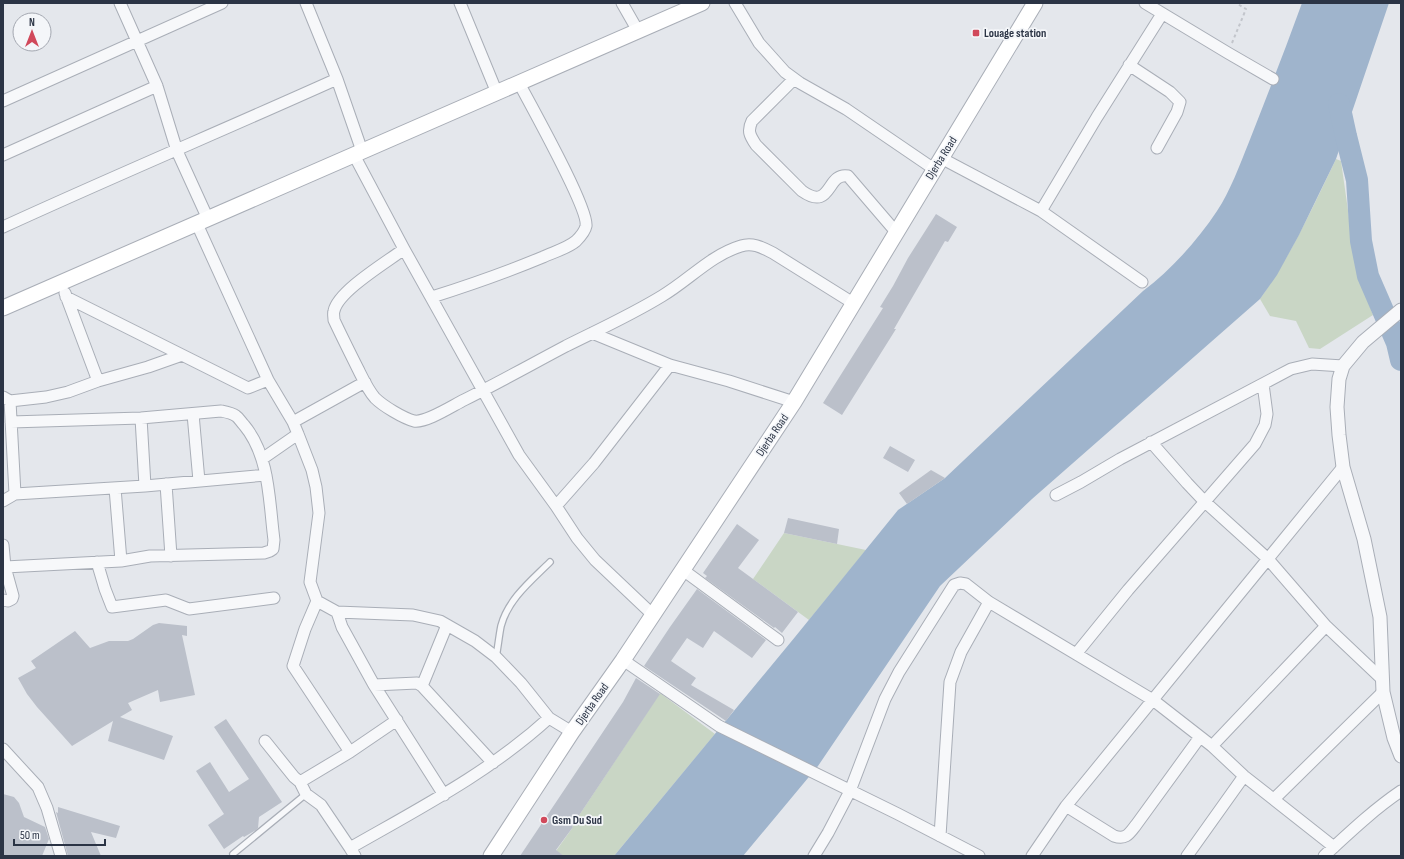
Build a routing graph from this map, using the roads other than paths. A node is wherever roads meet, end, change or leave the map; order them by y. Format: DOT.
graph roads {
  1 [pos="120,3"];
  2 [pos="222,3"];
  3 [pos="306,3"];
  4 [pos="460,3"];
  5 [pos="622,3"];
  6 [pos="702,3"];
  7 [pos="734,3"];
  8 [pos="1035,3"];
  9 [pos="1145,3"];
  10 [pos="1162,14"];
  11 [pos="638,31"];
  12 [pos="136,40"];
  13 [pos="1129,65"];
  14 [pos="337,79"];
  15 [pos="794,79"];
  16 [pos="1273,79"];
  17 [pos="519,83"];
  18 [pos="157,86"];
  19 [pos="496,93"];
  20 [pos="3,101"];
  21 [pos="1156,148"];
  22 [pos="177,151"];
  23 [pos="358,153"];
  24 [pos="3,155"];
  25 [pos="937,164"];
  26 [pos="1041,211"];
  27 [pos="202,221"];
  28 [pos="3,227"];
  29 [pos="896,232"];
  30 [pos="404,249"];
  31 [pos="1142,282"];
  32 [pos="60,283"];
  33 [pos="66,297"];
  34 [pos="432,297"];
  35 [pos="854,303"];
  36 [pos="3,308"];
  37 [pos="1401,310"];
  38 [pos="592,333"];
  39 [pos="182,355"];
  40 [pos="670,365"];
  41 [pos="1343,366"];
  42 [pos="268,380"];
  43 [pos="98,381"];
  44 [pos="365,382"];
  45 [pos="1263,384"];
  46 [pos="484,390"];
  47 [pos="6,399"];
  48 [pos="794,402"];
  49 [pos="194,414"];
  50 [pos="141,418"];
  51 [pos="11,422"];
  52 [pos="293,422"];
  53 [pos="298,434"];
  54 [pos="1151,442"];
  55 [pos="262,459"];
  56 [pos="1343,467"];
  57 [pos="266,475"];
  58 [pos="199,481"];
  59 [pos="166,484"];
  60 [pos="145,486"];
  61 [pos="115,488"];
  62 [pos="15,494"];
  63 [pos="1056,495"];
  64 [pos="3,501"];
  65 [pos="1204,501"];
  66 [pos="556,506"];
  67 [pos="3,545"];
  68 [pos="172,556"];
  69 [pos="1268,559"];
  70 [pos="121,561"];
  71 [pos="97,562"];
  72 [pos="550,562"];
  73 [pos="5,568"];
  74 [pos="682,570"];
  75 [pos="274,598"];
  76 [pos="3,600"];
  77 [pos="317,601"];
  78 [pos="989,602"];
  79 [pos="336,612"];
  80 [pos="653,615"];
  81 [pos="447,625"];
  82 [pos="1326,626"];
  83 [pos="778,640"];
  84 [pos="1076,654"];
  85 [pos="496,657"];
  86 [pos="623,660"];
  87 [pos="374,685"];
  88 [pos="422,686"];
  89 [pos="1382,686"];
  90 [pos="1153,700"];
  91 [pos="549,718"];
  92 [pos="397,720"];
  93 [pos="572,732"];
  94 [pos="1200,737"];
  95 [pos="265,740"];
  96 [pos="1212,746"];
  97 [pos="3,749"];
  98 [pos="350,752"];
  99 [pos="1401,756"];
  100 [pos="494,763"];
  101 [pos="1244,776"];
  102 [pos="300,782"];
  103 [pos="850,791"];
  104 [pos="1401,791"];
  105 [pos="306,794"];
  106 [pos="444,794"];
  107 [pos="1274,799"];
  108 [pos="1066,806"];
  109 [pos="940,836"];
  110 [pos="1334,847"];
  111 [pos="352,852"];
  112 [pos="233,854"];
  113 [pos="61,856"];
  114 [pos="491,856"];
  115 [pos="814,856"];
  116 [pos="979,856"];
  117 [pos="1032,856"];
  118 [pos="1188,856"];
  119 [pos="1324,856"];
  1 -- 12 [label="street"];
  2 -- 12 [label="street"];
  3 -- 14 [label="street"];
  4 -- 19 [label="street"];
  5 -- 11 [label="street"];
  6 -- 11 [label="main road"];
  7 -- 15 [label="street"];
  8 -- 25 [label="main road, Djerba Road"];
  9 -- 10 [label="street"];
  10 -- 13 [label="street"];
  10 -- 16 [label="street"];
  11 -- 17 [label="main road"];
  12 -- 18 [label="street"];
  12 -- 20 [label="street"];
  13 -- 21 [label="street"];
  13 -- 26 [label="street"];
  14 -- 22 [label="street"];
  14 -- 23 [label="street"];
  15 -- 25 [label="street"];
  15 -- 29 [label="street"];
  17 -- 19 [label="main road"];
  17 -- 34 [label="street"];
  18 -- 22 [label="street"];
  18 -- 24 [label="street"];
  19 -- 23 [label="main road"];
  22 -- 27 [label="street"];
  22 -- 28 [label="street"];
  23 -- 27 [label="main road"];
  23 -- 30 [label="street"];
  25 -- 26 [label="street"];
  25 -- 29 [label="main road, Djerba Road"];
  26 -- 31 [label="street"];
  27 -- 32 [label="main road"];
  27 -- 42 [label="street"];
  29 -- 35 [label="main road, Djerba Road"];
  30 -- 34 [label="street"];
  30 -- 44 [label="street"];
  32 -- 33 [label="street"];
  32 -- 36 [label="main road"];
  33 -- 39 [label="street"];
  33 -- 43 [label="street"];
  34 -- 46 [label="street"];
  35 -- 38 [label="street"];
  35 -- 48 [label="main road, Djerba Road"];
  37 -- 41 [label="street"];
  38 -- 40 [label="street"];
  38 -- 46 [label="street"];
  39 -- 42 [label="street"];
  39 -- 43 [label="street"];
  40 -- 48 [label="street"];
  40 -- 66 [label="street"];
  41 -- 45 [label="street"];
  41 -- 56 [label="street"];
  42 -- 52 [label="street"];
  43 -- 47 [label="street"];
  44 -- 46 [label="street"];
  44 -- 52 [label="street"];
  45 -- 54 [label="street"];
  45 -- 65 [label="street"];
  46 -- 66 [label="street"];
  47 -- 51 [label="street"];
  48 -- 74 [label="main road, Djerba Road"];
  49 -- 50 [label="street"];
  49 -- 55 [label="street"];
  49 -- 58 [label="street"];
  50 -- 51 [label="street"];
  50 -- 60 [label="street"];
  51 -- 62 [label="street"];
  52 -- 53 [label="street"];
  53 -- 55 [label="street"];
  53 -- 77 [label="street"];
  54 -- 63 [label="street"];
  54 -- 65 [label="street"];
  55 -- 57 [label="street"];
  56 -- 69 [label="street"];
  56 -- 89 [label="street"];
  57 -- 58 [label="street"];
  57 -- 68 [label="street"];
  58 -- 59 [label="street"];
  59 -- 60 [label="street"];
  59 -- 68 [label="street"];
  60 -- 61 [label="street"];
  61 -- 62 [label="street"];
  61 -- 70 [label="street"];
  62 -- 64 [label="street"];
  65 -- 69 [label="street"];
  65 -- 84 [label="street"];
  66 -- 80 [label="street"];
  67 -- 73 [label="street"];
  68 -- 70 [label="street"];
  69 -- 82 [label="street"];
  69 -- 90 [label="street"];
  70 -- 71 [label="street"];
  71 -- 73 [label="street"];
  71 -- 75 [label="street"];
  72 -- 85 [label="lane"];
  73 -- 76 [label="street"];
  74 -- 80 [label="main road, Djerba Road"];
  74 -- 83 [label="street"];
  77 -- 79 [label="street"];
  77 -- 98 [label="street"];
  78 -- 84 [label="street"];
  78 -- 103 [label="street"];
  78 -- 109 [label="street"];
  79 -- 81 [label="street"];
  79 -- 87 [label="street"];
  80 -- 86 [label="main road, Djerba Road"];
  81 -- 85 [label="street"];
  81 -- 88 [label="street"];
  82 -- 89 [label="street"];
  82 -- 96 [label="street"];
  84 -- 90 [label="street"];
  85 -- 91 [label="street"];
  86 -- 93 [label="main road, Djerba Road"];
  86 -- 103 [label="street"];
  87 -- 88 [label="street"];
  87 -- 92 [label="street"];
  88 -- 100 [label="street"];
  89 -- 99 [label="street"];
  89 -- 107 [label="street"];
  90 -- 94 [label="street"];
  90 -- 108 [label="street"];
  91 -- 93 [label="street"];
  91 -- 100 [label="street"];
  92 -- 98 [label="street"];
  92 -- 106 [label="street"];
  93 -- 114 [label="main road, Djerba Road"];
  94 -- 96 [label="street"];
  94 -- 108 [label="street"];
  95 -- 102 [label="street"];
  96 -- 101 [label="street"];
  97 -- 113 [label="street"];
  98 -- 102 [label="street"];
  100 -- 106 [label="street"];
  101 -- 107 [label="street"];
  101 -- 118 [label="street"];
  102 -- 105 [label="street"];
  103 -- 109 [label="street"];
  103 -- 115 [label="street"];
  104 -- 110 [label="street"];
  105 -- 111 [label="street"];
  105 -- 112 [label="lane"];
  106 -- 111 [label="street"];
  107 -- 110 [label="street"];
  108 -- 117 [label="street"];
  109 -- 116 [label="street"];
  110 -- 119 [label="street"];
}
